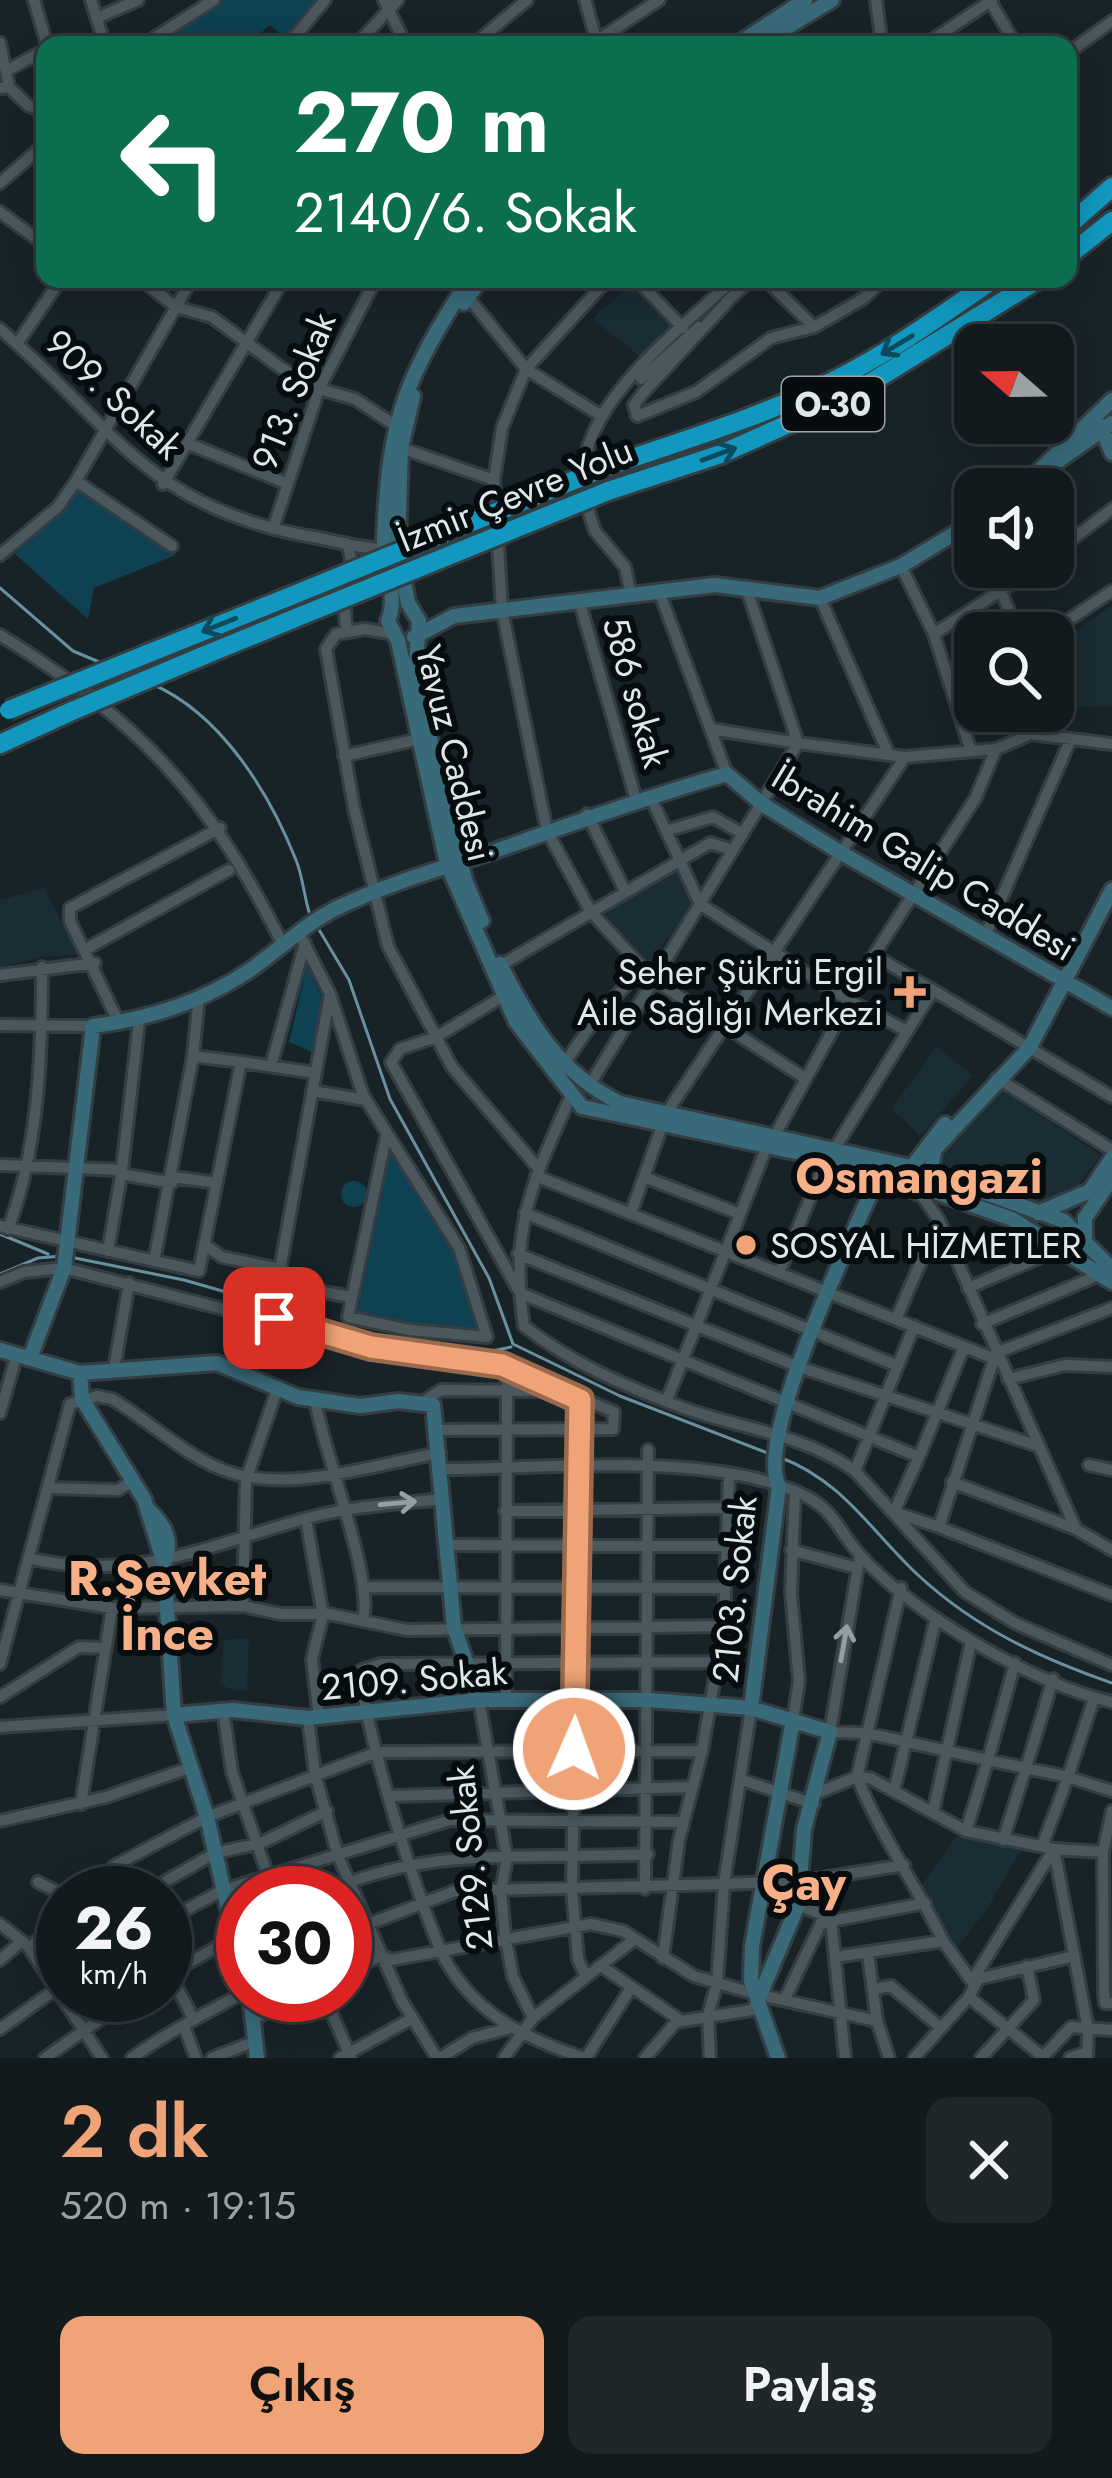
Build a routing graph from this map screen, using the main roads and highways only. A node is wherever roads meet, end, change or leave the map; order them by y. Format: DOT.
graph roads {
  1 [pos="805,0"];
  2 [pos="832,0"];
  3 [pos="750,36"];
  4 [pos="773,36"];
  5 [pos="1112,188"];
  6 [pos="1077,218"];
  7 [pos="1112,221"];
  8 [pos="1077,249"];
  9 [pos="463,288"];
  10 [pos="475,288"];
  11 [pos="981,288"];
  12 [pos="1024,288"];
  13 [pos="1110,402"];
  14 [pos="1104,426"];
  15 [pos="1085,443"];
  16 [pos="1112,455"];
  17 [pos="1047,468"];
  18 [pos="1048,468"];
  19 [pos="954,533"];
  20 [pos="391,548"];
  21 [pos="392,613"];
  22 [pos="414,613"];
  23 [pos="454,616"];
  24 [pos="394,634"];
  25 [pos="414,637"];
  26 [pos="3,713"];
  27 [pos="5,742"];
  28 [pos="454,862"];
  29 [pos="1112,890"];
  30 [pos="1107,915"];
  31 [pos="1062,981"];
  32 [pos="1112,1008"];
  33 [pos="592,1088"];
  34 [pos="576,1102"];
  35 [pos="663,1120"];
  36 [pos="831,1153"];
  37 [pos="1112,1154"];
  38 [pos="879,1174"];
  39 [pos="923,1177"];
  40 [pos="1112,1178"];
  41 [pos="1039,1213"];
  42 [pos="1085,1246"];
  43 [pos="1108,1275"];
  44 [pos="0,1350"];
  45 [pos="24,1356"];
  46 [pos="80,1373"];
  47 [pos="479,1700"];
  48 [pos="752,1708"];
  49 [pos="175,1715"];
  50 [pos="793,1720"];
  51 [pos="218,1866"];
  52 [pos="760,1995"];
  53 [pos="778,2058"];
  1 -- 3 [label="main road"];
  2 -- 4 [label="main road"];
  5 -- 6 [label="highway"];
  7 -- 8 [label="highway"];
  9 -- 20 [label="main road, Yavuz Caddesi"];
  10 -- 20 [label="main road, Yavuz Caddesi"];
  11 -- 26 [label="highway, İzmir Çevre Yolu / O-30, one-way, bridge"];
  27 -- 12 [label="highway, İzmir Çevre Yolu / O-30, one-way, bridge"];
  13 -- 14 [label="main road"];
  14 -- 15 [label="main road"];
  14 -- 16 [label="main road"];
  14 -- 17 [label="main road"];
  15 -- 16 [label="main road"];
  15 -- 18 [label="main road"];
  19 -- 23 [label="main road"];
  20 -- 21 [label="main road, Yavuz Caddesi"];
  20 -- 22 [label="main road, Yavuz Caddesi"];
  21 -- 22 [label="main road"];
  21 -- 24 [label="main road, Yavuz Caddesi"];
  22 -- 23 [label="main road"];
  22 -- 25 [label="main road, Yavuz Caddesi"];
  23 -- 25 [label="main road"];
  24 -- 25 [label="main road"];
  24 -- 28 [label="main road, Yavuz Caddesi"];
  25 -- 28 [label="main road, Yavuz Caddesi"];
  28 -- 31 [label="main road, İbrahim Galip Caddesi"];
  28 -- 33 [label="main road, Yavuz Caddesi"];
  28 -- 34 [label="main road, Yavuz Caddesi"];
  28 -- 45 [label="main road, İbrahim Galip Caddesi"];
  29 -- 30 [label="main road"];
  30 -- 31 [label="main road"];
  31 -- 32 [label="main road, İbrahim Galip Caddesi"];
  31 -- 39 [label="main road"];
  33 -- 34 [label="main road"];
  33 -- 35 [label="main road, Yavuz Caddesi"];
  34 -- 35 [label="main road, Yavuz Caddesi"];
  35 -- 36 [label="main road, Yavuz Caddesi"];
  36 -- 38 [label="main road, Yavuz Caddesi"];
  36 -- 39 [label="main road, Yavuz Caddesi"];
  37 -- 41 [label="main road"];
  38 -- 39 [label="main road, Yavuz Caddesi"];
  38 -- 48 [label="main road, 2103. Sokak"];
  39 -- 41 [label="main road, Yavuz Caddesi"];
  39 -- 43 [label="main road, Yavuz Caddesi"];
  40 -- 42 [label="main road"];
  41 -- 42 [label="main road, Yavuz Caddesi"];
  42 -- 43 [label="main road, Yavuz Caddesi"];
  44 -- 45 [label="main road"];
  45 -- 46 [label="main road"];
  46 -- 47 [label="main road, 2129. Sokak"];
  46 -- 49 [label="main road"];
  47 -- 48 [label="main road, 2109. Sokak"];
  47 -- 49 [label="main road, 2109. Sokak"];
  48 -- 50 [label="main road, 2109. Sokak"];
  49 -- 51 [label="main road"];
  50 -- 52 [label="main road"];
  50 -- 52 [label="main road, 2109. Sokak"];
  52 -- 53 [label="main road"];
}
